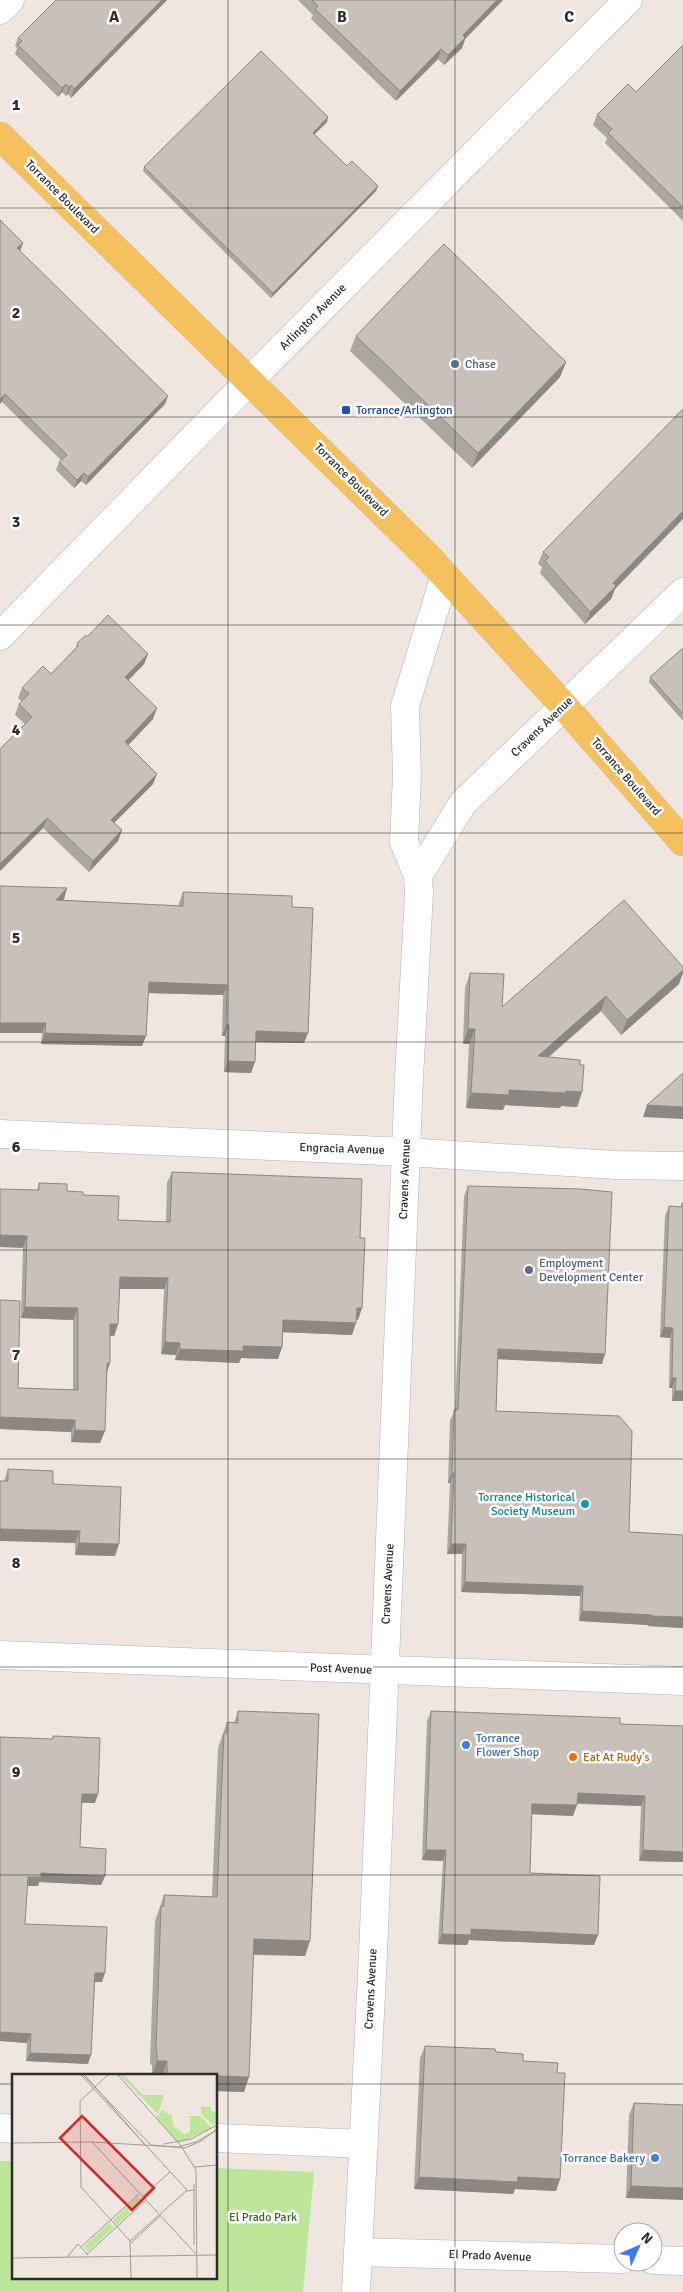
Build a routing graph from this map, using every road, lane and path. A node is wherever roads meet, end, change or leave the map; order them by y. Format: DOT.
graph roads {
  1 [pos="10,0"];
  2 [pos="628,0"];
  3 [pos="0,10"];
  4 [pos="0,136"];
  5 [pos="250,380"];
  6 [pos="445,575"];
  7 [pos="683,592"];
  8 [pos="0,636"];
  9 [pos="564,706"];
  10 [pos="683,842"];
  11 [pos="418,876"];
  12 [pos="0,1134"];
  13 [pos="406,1152"];
  14 [pos="683,1166"];
  15 [pos="0,1655"];
  16 [pos="385,1671"];
  17 [pos="683,1680"];
  18 [pos="218,2138"];
  19 [pos="364,2144"];
  20 [pos="358,2252"];
  21 [pos="613,2259"];
  22 [pos="663,2261"];
  23 [pos="683,2262"];
  24 [pos="356,2292"];
  1 -- 3 [label="street"];
  2 -- 5 [label="street, Arlington Avenue"];
  4 -- 5 [label="main road, Torrance Boulevard"];
  5 -- 6 [label="main road, Torrance Boulevard"];
  5 -- 8 [label="street, Arlington Avenue"];
  6 -- 9 [label="main road, Torrance Boulevard"];
  6 -- 11 [label="street, Cravens Avenue"];
  7 -- 9 [label="street, Cravens Avenue"];
  9 -- 10 [label="main road, Torrance Boulevard"];
  9 -- 11 [label="street, Cravens Avenue"];
  11 -- 13 [label="street, Cravens Avenue"];
  12 -- 13 [label="street, Engracia Avenue"];
  13 -- 14 [label="street, Engracia Avenue"];
  13 -- 16 [label="street, Cravens Avenue"];
  15 -- 16 [label="street, Post Avenue"];
  16 -- 17 [label="street, Post Avenue"];
  16 -- 19 [label="street, Cravens Avenue"];
  18 -- 19 [label="street"];
  19 -- 20 [label="street, Cravens Avenue"];
  20 -- 21 [label="street, El Prado Avenue"];
  20 -- 24 [label="street, Cravens Avenue"];
  22 -- 23 [label="street"];
}
